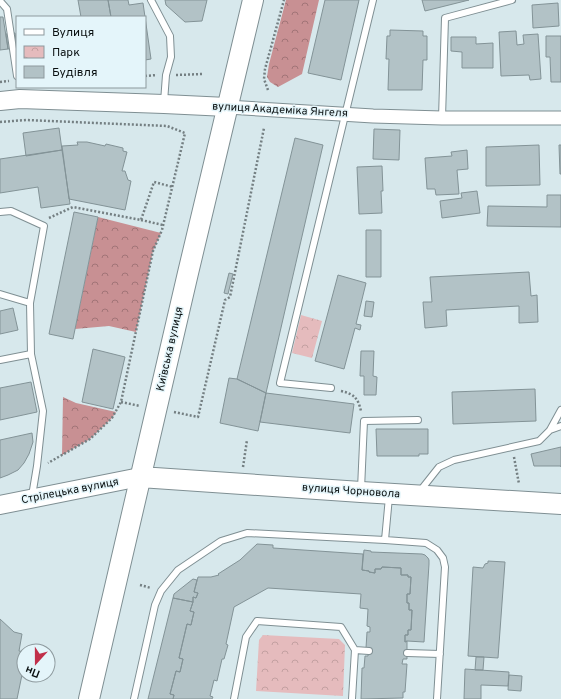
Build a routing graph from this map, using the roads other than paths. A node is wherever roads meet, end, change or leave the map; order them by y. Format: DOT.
graph roads {
  1 [pos="6,0"];
  2 [pos="151,0"];
  3 [pos="253,0"];
  4 [pos="373,0"];
  5 [pos="512,0"];
  6 [pos="0,1"];
  7 [pos="7,9"];
  8 [pos="16,69"];
  9 [pos="0,102"];
  10 [pos="164,104"];
  11 [pos="227,107"];
  12 [pos="345,114"];
  13 [pos="442,118"];
  14 [pos="561,118"];
  15 [pos="0,212"];
  16 [pos="0,294"];
  17 [pos="30,303"];
  18 [pos="31,354"];
  19 [pos="0,360"];
  20 [pos="331,388"];
  21 [pos="561,410"];
  22 [pos="418,420"];
  23 [pos="561,426"];
  24 [pos="550,430"];
  25 [pos="140,477"];
  26 [pos="361,492"];
  27 [pos="389,494"];
  28 [pos="417,495"];
  29 [pos="32,498"];
  30 [pos="561,504"];
  31 [pos="0,505"];
  32 [pos="385,540"];
  33 [pos="355,650"];
  34 [pos="369,651"];
  35 [pos="407,653"];
  36 [pos="440,654"];
  37 [pos="89,699"];
  38 [pos="134,699"];
  39 [pos="234,699"];
  40 [pos="352,699"];
  41 [pos="437,699"];
  1 -- 7 [label="lane"];
  2 -- 10 [label="lane"];
  3 -- 11 [label="main road, Київська вулиця"];
  4 -- 12 [label="lane"];
  5 -- 13 [label="lane"];
  6 -- 7 [label="lane"];
  7 -- 8 [label="lane"];
  9 -- 10 [label="main road, вулиця Академіка Янгеля"];
  10 -- 11 [label="main road, вулиця Академіка Янгеля"];
  11 -- 12 [label="street, вулиця Академіка Янгеля"];
  11 -- 25 [label="main road, Київська вулиця"];
  12 -- 13 [label="street, вулиця Академіка Янгеля"];
  12 -- 20 [label="lane"];
  13 -- 14 [label="street, вулиця Академіка Янгеля"];
  15 -- 17 [label="lane"];
  16 -- 17 [label="lane"];
  17 -- 18 [label="lane"];
  18 -- 19 [label="lane"];
  18 -- 29 [label="lane"];
  21 -- 24 [label="lane"];
  22 -- 26 [label="lane"];
  23 -- 24 [label="lane"];
  24 -- 28 [label="lane"];
  25 -- 26 [label="main road, вулиця Чорновола"];
  25 -- 29 [label="main road, Стрілецька вулиця"];
  25 -- 37 [label="main road, Київська вулиця"];
  26 -- 27 [label="main road, вулиця Чорновола"];
  27 -- 28 [label="main road, вулиця Чорновола"];
  27 -- 32 [label="lane"];
  28 -- 30 [label="main road, вулиця Чорновола"];
  29 -- 31 [label="main road, Стрілецька вулиця"];
  32 -- 36 [label="lane"];
  32 -- 38 [label="lane"];
  33 -- 34 [label="lane"];
  33 -- 39 [label="lane"];
  33 -- 40 [label="lane"];
  35 -- 36 [label="lane"];
  36 -- 41 [label="lane"];
}
